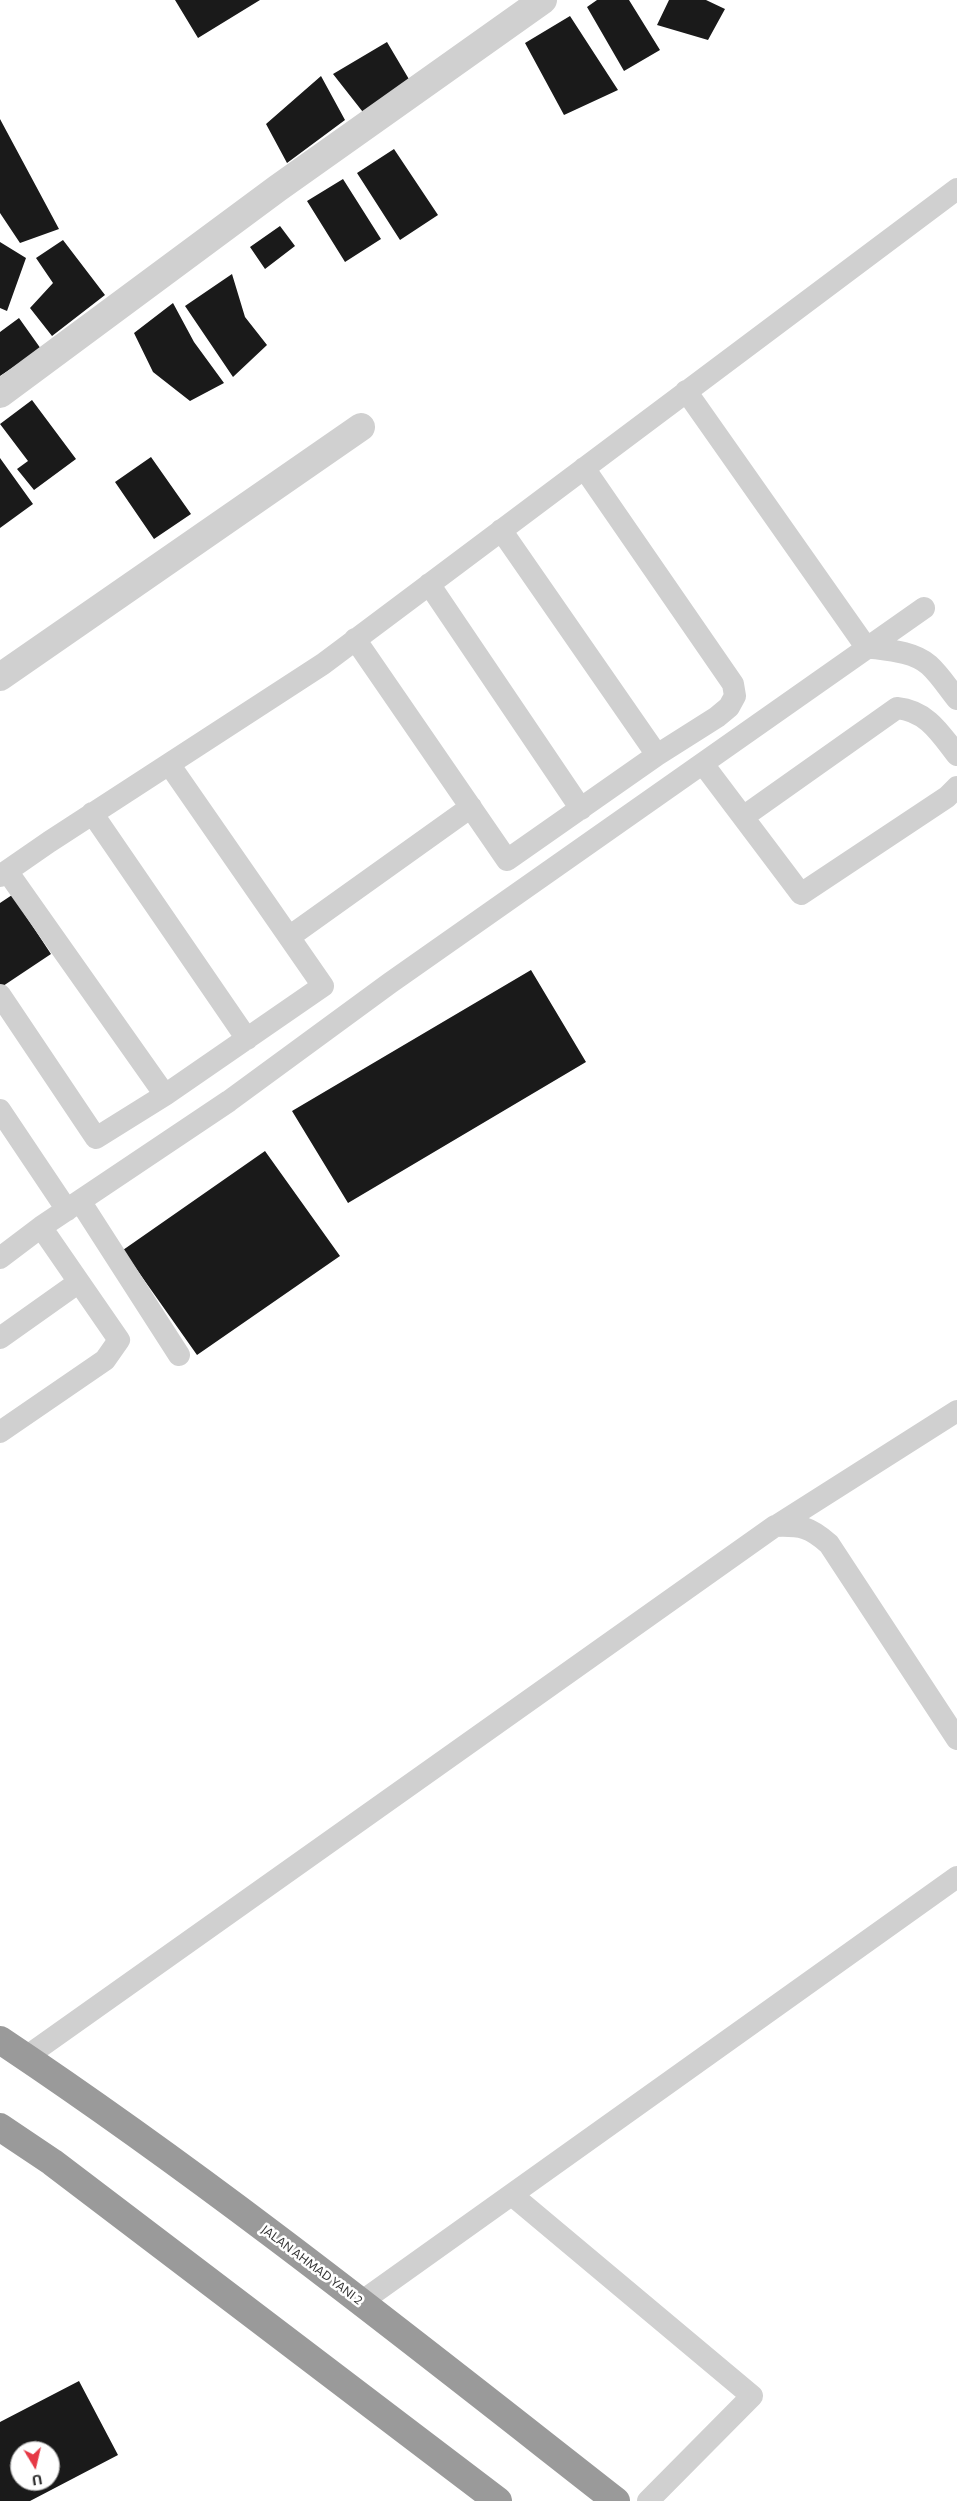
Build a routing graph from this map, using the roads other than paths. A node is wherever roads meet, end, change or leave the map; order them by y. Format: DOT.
graph roads {
  1 [pos="543,0"];
  2 [pos="957,189"];
  3 [pos="686,392"];
  4 [pos="0,394"];
  5 [pos="361,427"];
  6 [pos="584,468"];
  7 [pos="501,530"];
  8 [pos="429,584"];
  9 [pos="924,608"];
  10 [pos="355,639"];
  11 [pos="866,647"];
  12 [pos="0,677"];
  13 [pos="957,699"];
  14 [pos="657,755"];
  15 [pos="957,755"];
  16 [pos="168,764"];
  17 [pos="703,764"];
  18 [pos="957,787"];
  19 [pos="471,807"];
  20 [pos="581,808"];
  21 [pos="92,813"];
  22 [pos="743,817"];
  23 [pos="3,874"];
  24 [pos="288,937"];
  25 [pos="0,994"];
  26 [pos="247,1039"];
  27 [pos="165,1095"];
  28 [pos="0,1110"];
  29 [pos="73,1205"];
  30 [pos="41,1227"];
  31 [pos="0,1258"];
  32 [pos="79,1282"];
  33 [pos="0,1338"];
  34 [pos="179,1355"];
  35 [pos="957,1411"];
  36 [pos="0,1432"];
  37 [pos="775,1526"];
  38 [pos="957,1739"];
  39 [pos="957,1877"];
  40 [pos="0,2040"];
  41 [pos="26,2057"];
  42 [pos="0,2127"];
  43 [pos="512,2194"];
  44 [pos="361,2302"];
  45 [pos="498,2501"];
  46 [pos="616,2501"];
  47 [pos="648,2501"];
  1 -- 4 [label="street"];
  2 -- 3 [label="lane"];
  3 -- 6 [label="lane"];
  3 -- 11 [label="lane"];
  5 -- 12 [label="street"];
  6 -- 7 [label="lane"];
  6 -- 14 [label="lane"];
  7 -- 8 [label="lane"];
  7 -- 14 [label="lane"];
  8 -- 10 [label="lane"];
  8 -- 20 [label="lane"];
  9 -- 11 [label="lane"];
  10 -- 16 [label="lane"];
  10 -- 19 [label="lane"];
  11 -- 13 [label="lane"];
  11 -- 17 [label="lane"];
  14 -- 20 [label="lane"];
  15 -- 22 [label="lane"];
  16 -- 21 [label="lane"];
  16 -- 24 [label="lane"];
  17 -- 22 [label="lane"];
  17 -- 29 [label="lane"];
  18 -- 22 [label="lane"];
  19 -- 20 [label="lane"];
  19 -- 24 [label="lane"];
  21 -- 23 [label="lane"];
  21 -- 26 [label="lane"];
  23 -- 27 [label="lane"];
  24 -- 26 [label="lane"];
  25 -- 27 [label="lane"];
  26 -- 27 [label="lane"];
  28 -- 29 [label="lane"];
  29 -- 30 [label="lane"];
  29 -- 34 [label="lane"];
  30 -- 31 [label="lane"];
  30 -- 32 [label="lane"];
  32 -- 33 [label="lane"];
  32 -- 36 [label="lane"];
  35 -- 37 [label="lane"];
  37 -- 38 [label="lane"];
  37 -- 41 [label="lane"];
  39 -- 43 [label="lane"];
  40 -- 41 [label="highway, JALAN AHMAD YANI 2"];
  41 -- 44 [label="highway, JALAN AHMAD YANI 2"];
  42 -- 45 [label="highway"];
  43 -- 44 [label="lane"];
  43 -- 47 [label="lane"];
  44 -- 46 [label="highway, JALAN AHMAD YANI 2"];
}
